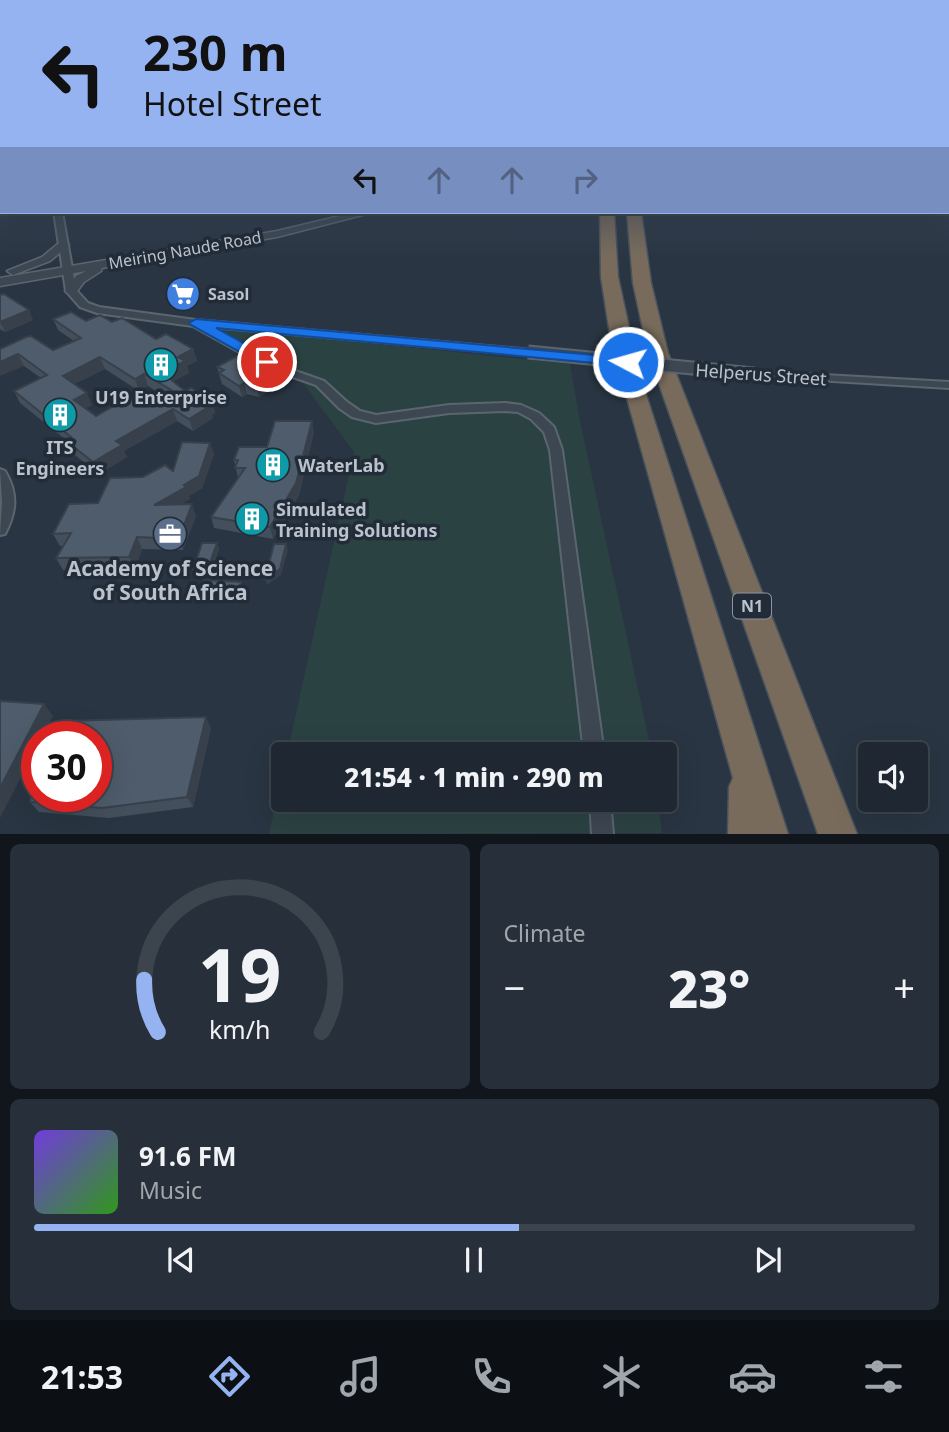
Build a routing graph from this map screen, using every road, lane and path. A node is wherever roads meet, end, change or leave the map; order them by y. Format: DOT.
graph roads {
  1 [pos="58,214"];
  2 [pos="335,214"];
  3 [pos="361,214"];
  4 [pos="607,214"];
  5 [pos="634,214"];
  6 [pos="64,245"];
  7 [pos="109,264"];
  8 [pos="69,267"];
  9 [pos="0,275"];
  10 [pos="0,282"];
  11 [pos="71,291"];
  12 [pos="196,323"];
  13 [pos="949,386"];
  14 [pos="0,474"];
  15 [pos="0,530"];
  16 [pos="592,742"];
  17 [pos="748,766"];
  18 [pos="601,812"];
  19 [pos="832,819"];
  20 [pos="603,834"];
  21 [pos="747,834"];
  22 [pos="769,834"];
  23 [pos="850,834"];
  1 -- 6 [label="street"];
  2 -- 8 [label="street, Meiring Naude Road"];
  3 -- 7 [label="street, Meiring Naude Road"];
  4 -- 17 [label="highway"];
  5 -- 19 [label="highway, N1"];
  6 -- 8 [label="street"];
  6 -- 9 [label="street"];
  7 -- 8 [label="street, Meiring Naude Road"];
  7 -- 11 [label="street"];
  8 -- 9 [label="street, Meiring Naude Road"];
  8 -- 10 [label="street, Meiring Naude Road"];
  8 -- 11 [label="street"];
  11 -- 12 [label="street, Helperus Street"];
  12 -- 13 [label="street, Helperus Street, bridge"];
  12 -- 16 [label="street"];
  14 -- 15 [label="street"];
  17 -- 21 [label="highway"];
  17 -- 22 [label="highway"];
  18 -- 20 [label="street"];
  19 -- 23 [label="highway"];
}
